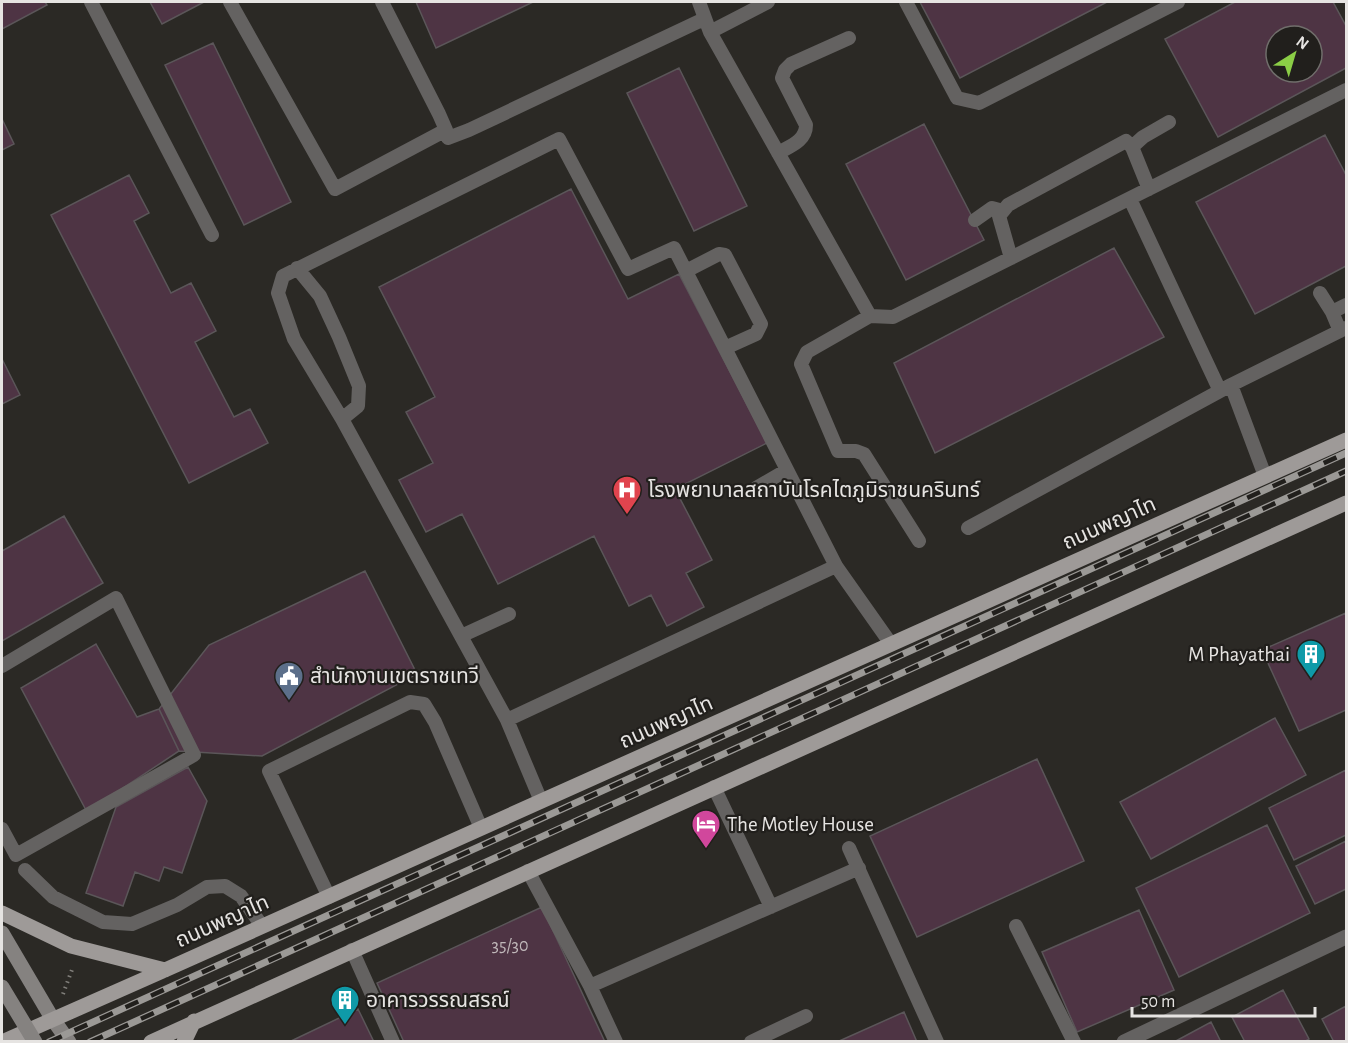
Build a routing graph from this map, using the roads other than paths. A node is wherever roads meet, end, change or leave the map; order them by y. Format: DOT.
graph roads {
  1 [pos="91,2"];
  2 [pos="230,2"];
  3 [pos="382,2"];
  4 [pos="699,2"];
  5 [pos="768,2"];
  6 [pos="906,2"];
  7 [pos="1178,2"];
  8 [pos="704,19"];
  9 [pos="710,32"];
  10 [pos="849,38"];
  11 [pos="1347,90"];
  12 [pos="1169,123"];
  13 [pos="446,130"];
  14 [pos="1132,147"];
  15 [pos="778,153"];
  16 [pos="1149,189"];
  17 [pos="1130,198"];
  18 [pos="1003,211"];
  19 [pos="975,220"];
  20 [pos="212,235"];
  21 [pos="1011,258"];
  22 [pos="297,268"];
  23 [pos="686,271"];
  24 [pos="1320,292"];
  25 [pos="1347,305"];
  26 [pos="1332,312"];
  27 [pos="870,316"];
  28 [pos="1343,330"];
  29 [pos="725,348"];
  30 [pos="1225,388"];
  31 [pos="342,419"];
  32 [pos="1347,440"];
  33 [pos="787,470"];
  34 [pos="1265,476"];
  35 [pos="756,488"];
  36 [pos="1347,503"];
  37 [pos="968,528"];
  38 [pos="919,541"];
  39 [pos="836,566"];
  40 [pos="509,614"];
  41 [pos="460,636"];
  42 [pos="891,645"];
  43 [pos="2,666"];
  44 [pos="507,720"];
  45 [pos="714,787"];
  46 [pos="541,801"];
  47 [pos="481,828"];
  48 [pos="2,829"];
  49 [pos="849,848"];
  50 [pos="859,868"];
  51 [pos="25,870"];
  52 [pos="528,872"];
  53 [pos="329,897"];
  54 [pos="771,907"];
  55 [pos="2,913"];
  56 [pos="262,926"];
  57 [pos="1016,926"];
  58 [pos="2,933"];
  59 [pos="1347,937"];
  60 [pos="352,950"];
  61 [pos="165,970"];
  62 [pos="590,986"];
  63 [pos="2,987"];
  64 [pos="806,1016"];
  65 [pos="52,1018"];
  66 [pos="194,1021"];
  67 [pos="2,1041"];
  68 [pos="35,1041"];
  69 [pos="69,1041"];
  70 [pos="151,1041"];
  71 [pos="184,1041"];
  72 [pos="393,1041"];
  73 [pos="616,1041"];
  74 [pos="751,1041"];
  75 [pos="937,1041"];
  76 [pos="1074,1041"];
  77 [pos="1124,1041"];
  1 -- 20 [label="lane"];
  2 -- 13 [label="lane"];
  3 -- 13 [label="lane"];
  4 -- 8 [label="lane"];
  5 -- 9 [label="lane"];
  6 -- 7 [label="lane"];
  8 -- 9 [label="lane"];
  8 -- 13 [label="lane"];
  9 -- 15 [label="lane"];
  10 -- 15 [label="lane"];
  11 -- 16 [label="lane"];
  12 -- 14 [label="lane"];
  14 -- 16 [label="lane"];
  14 -- 18 [label="lane"];
  15 -- 27 [label="lane"];
  16 -- 17 [label="lane"];
  17 -- 21 [label="lane"];
  17 -- 30 [label="lane"];
  18 -- 19 [label="lane"];
  18 -- 21 [label="lane"];
  21 -- 27 [label="lane"];
  22 -- 23 [label="lane"];
  22 -- 31 [label="lane"];
  22 -- 31 [label="lane"];
  23 -- 29 [label="lane"];
  23 -- 29 [label="lane"];
  24 -- 26 [label="lane"];
  25 -- 26 [label="lane"];
  26 -- 28 [label="lane"];
  27 -- 38 [label="lane"];
  28 -- 30 [label="lane"];
  29 -- 33 [label="lane"];
  30 -- 34 [label="lane"];
  30 -- 37 [label="lane"];
  31 -- 41 [label="lane"];
  32 -- 34 [label="main road, ถนนพญาไท"];
  33 -- 35 [label="lane"];
  33 -- 39 [label="lane"];
  34 -- 42 [label="main road, ถนนพญาไท"];
  36 -- 45 [label="main road"];
  39 -- 42 [label="lane"];
  39 -- 44 [label="lane"];
  40 -- 41 [label="lane"];
  41 -- 44 [label="lane"];
  42 -- 46 [label="main road, ถนนพญาไท"];
  43 -- 48 [label="lane"];
  44 -- 46 [label="lane"];
  45 -- 52 [label="main road"];
  45 -- 54 [label="lane"];
  46 -- 47 [label="main road, ถนนพญาไท"];
  47 -- 53 [label="main road, ถนนพญาไท"];
  47 -- 53 [label="lane"];
  49 -- 50 [label="lane"];
  50 -- 54 [label="lane"];
  50 -- 75 [label="lane"];
  51 -- 56 [label="lane"];
  52 -- 60 [label="main road"];
  52 -- 62 [label="lane"];
  53 -- 56 [label="main road, ถนนพญาไท"];
  54 -- 62 [label="lane"];
  55 -- 61 [label="main road"];
  56 -- 61 [label="main road, ถนนพญาไท"];
  57 -- 76 [label="lane"];
  58 -- 65 [label="main road"];
  59 -- 77 [label="street"];
  60 -- 66 [label="main road"];
  60 -- 72 [label="lane"];
  61 -- 65 [label="main road, ถนนพญาไท"];
  62 -- 73 [label="lane"];
  63 -- 68 [label="main road, bridge"];
  64 -- 74 [label="lane"];
  65 -- 67 [label="main road, ถนนพญาไท"];
  65 -- 69 [label="main road"];
  66 -- 70 [label="main road"];
  66 -- 71 [label="main road"];
}
